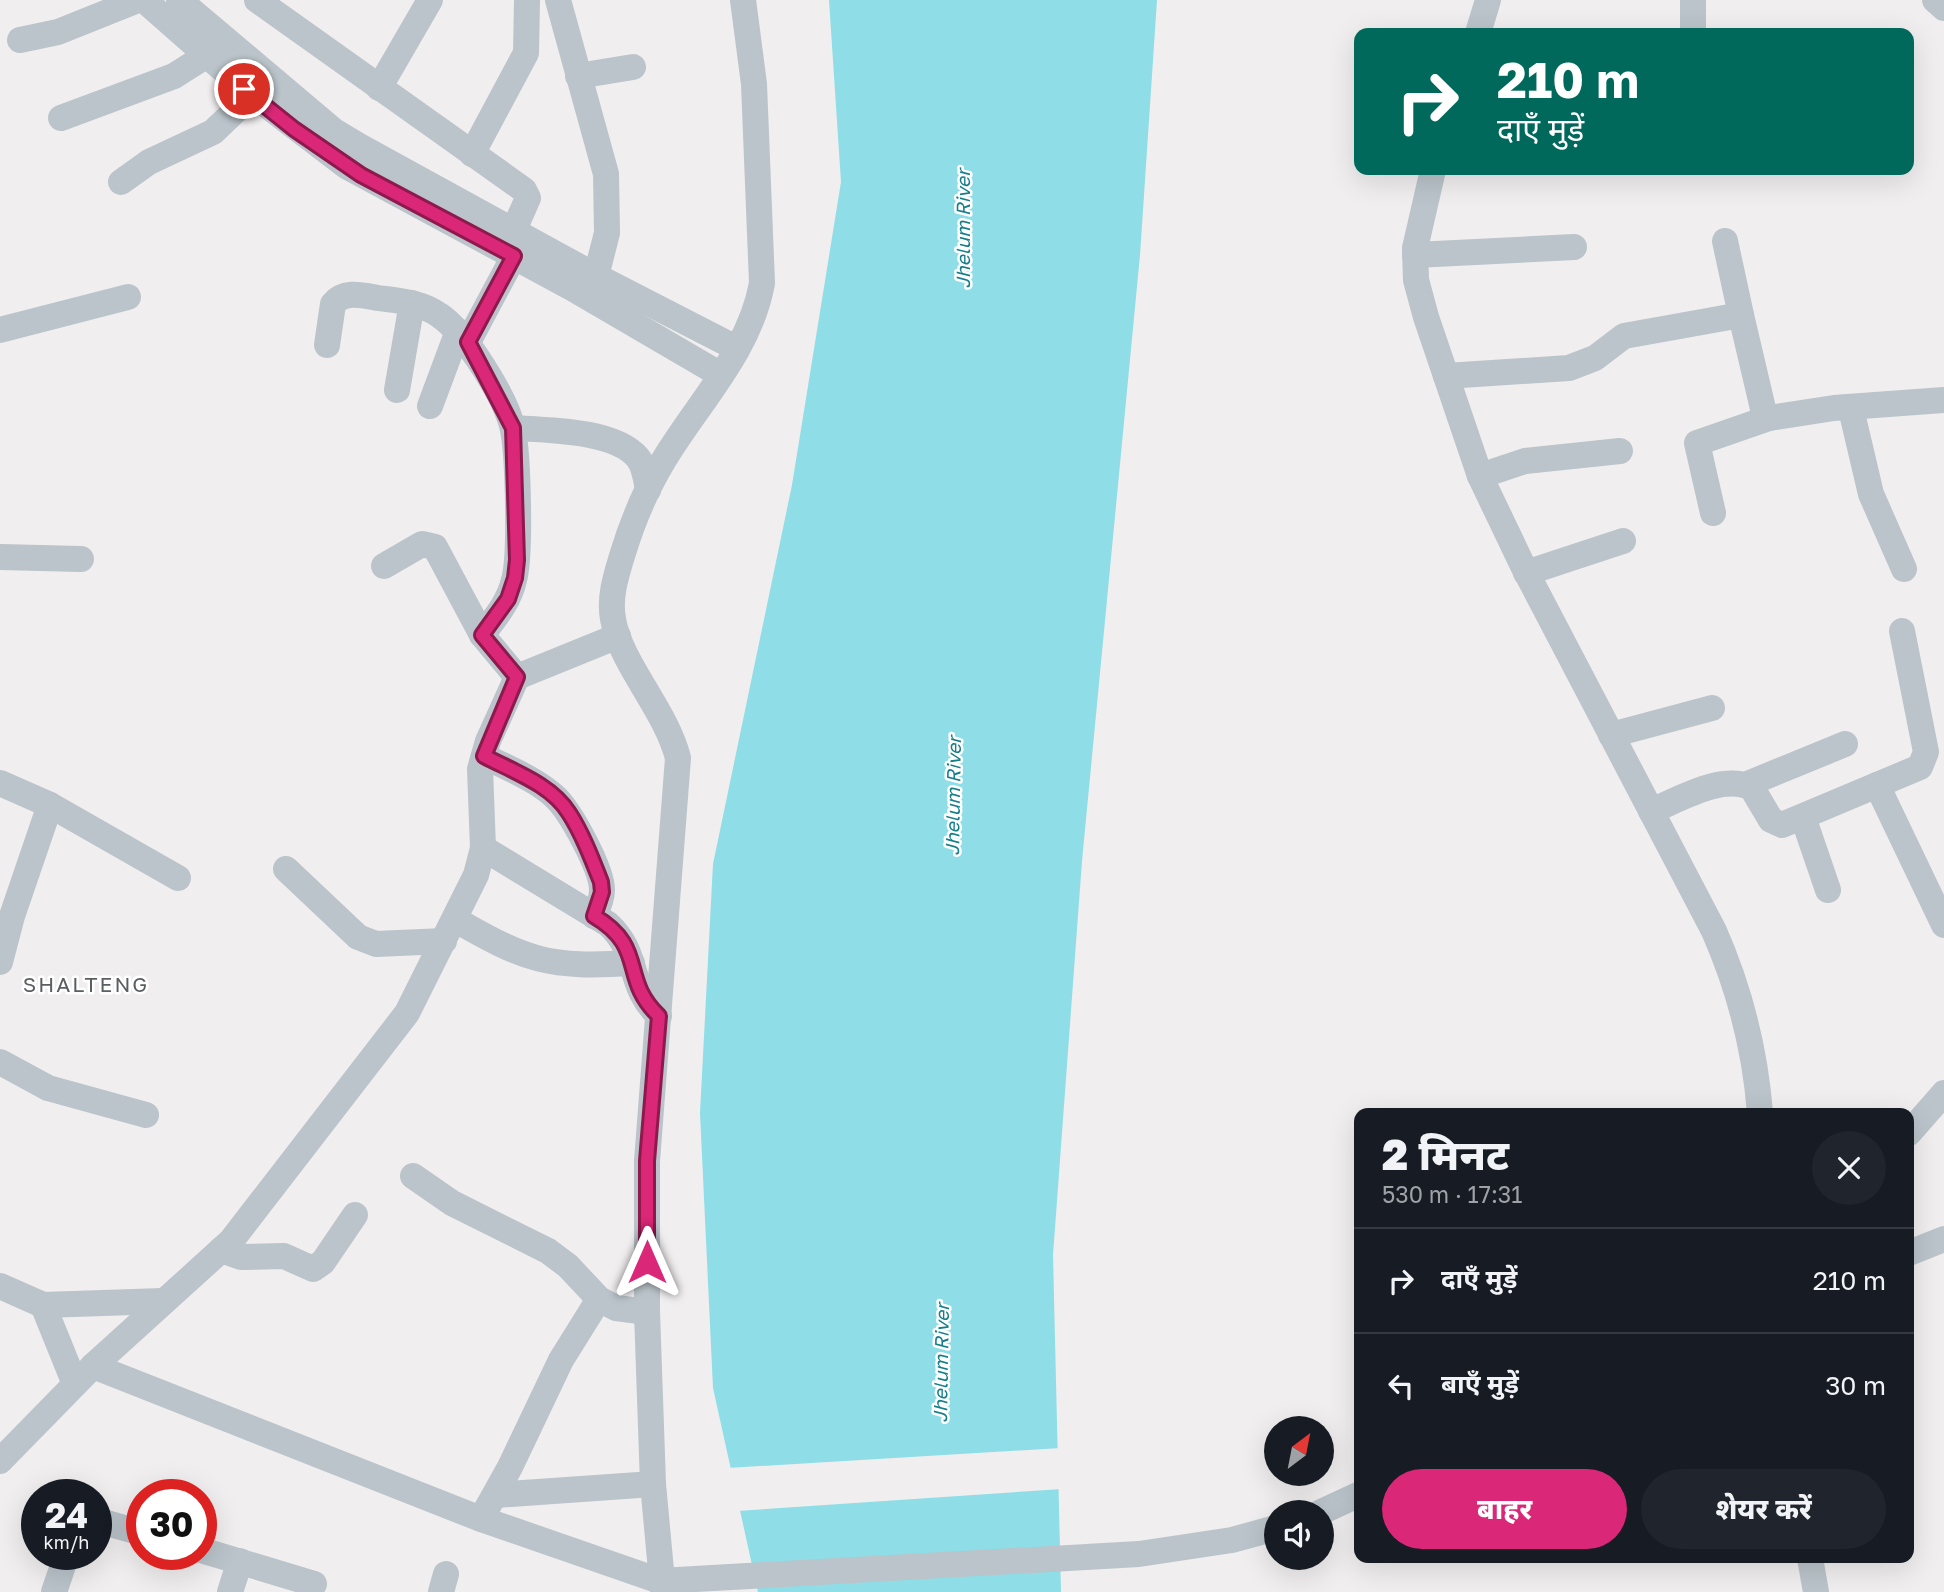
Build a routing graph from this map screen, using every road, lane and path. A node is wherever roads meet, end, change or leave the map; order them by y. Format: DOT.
graph roads {
  1 [pos="138,0"];
  2 [pos="144,0"];
  3 [pos="178,0"];
  4 [pos="257,0"];
  5 [pos="430,0"];
  6 [pos="527,0"];
  7 [pos="558,0"];
  8 [pos="743,0"];
  9 [pos="1488,0"];
  10 [pos="1693,0"];
  11 [pos="1935,0"];
  12 [pos="1944,8"];
  13 [pos="1480,28"];
  14 [pos="1693,28"];
  15 [pos="20,40"];
  16 [pos="206,55"];
  17 [pos="633,67"];
  18 [pos="579,76"];
  19 [pos="379,88"];
  20 [pos="253,95"];
  21 [pos="61,118"];
  22 [pos="306,123"];
  23 [pos="472,154"];
  24 [pos="1432,175"];
  25 [pos="121,182"];
  26 [pos="1725,241"];
  27 [pos="514,244"];
  28 [pos="1574,247"];
  29 [pos="1415,255"];
  30 [pos="596,276"];
  31 [pos="128,297"];
  32 [pos="412,303"];
  33 [pos="1741,315"];
  34 [pos="0,330"];
  35 [pos="463,336"];
  36 [pos="327,345"];
  37 [pos="729,361"];
  38 [pos="1446,376"];
  39 [pos="397,390"];
  40 [pos="1944,400"];
  41 [pos="430,406"];
  42 [pos="1851,409"];
  43 [pos="1769,418"];
  44 [pos="513,428"];
  45 [pos="1620,451"];
  46 [pos="1480,476"];
  47 [pos="648,490"];
  48 [pos="1713,513"];
  49 [pos="1623,541"];
  50 [pos="0,557"];
  51 [pos="81,559"];
  52 [pos="384,566"];
  53 [pos="1904,569"];
  54 [pos="1526,573"];
  55 [pos="1902,631"];
  56 [pos="482,635"];
  57 [pos="618,636"];
  58 [pos="517,677"];
  59 [pos="1712,708"];
  60 [pos="1611,736"];
  61 [pos="1845,744"];
  62 [pos="484,756"];
  63 [pos="0,783"];
  64 [pos="1745,785"];
  65 [pos="1877,785"];
  66 [pos="50,805"];
  67 [pos="1651,811"];
  68 [pos="1802,817"];
  69 [pos="483,848"];
  70 [pos="286,869"];
  71 [pos="178,878"];
  72 [pos="1828,890"];
  73 [pos="594,916"];
  74 [pos="1944,925"];
  75 [pos="450,930"];
  76 [pos="0,962"];
  77 [pos="632,963"];
  78 [pos="659,1016"];
  79 [pos="0,1062"];
  80 [pos="1944,1093"];
  81 [pos="1759,1108"];
  82 [pos="146,1115"];
  83 [pos="1914,1127"];
  84 [pos="414,1176"];
  85 [pos="355,1215"];
  86 [pos="1944,1239"];
  87 [pos="221,1250"];
  88 [pos="1914,1251"];
  89 [pos="0,1286"];
  90 [pos="599,1299"];
  91 [pos="163,1301"];
  92 [pos="43,1305"];
  93 [pos="647,1312"];
  94 [pos="84,1375"];
  95 [pos="0,1461"];
  96 [pos="653,1484"];
  97 [pos="495,1495"];
  98 [pos="1354,1497"];
  99 [pos="1334,1506"];
  100 [pos="481,1519"];
  101 [pos="1264,1531"];
  102 [pos="217,1555"];
  103 [pos="240,1561"];
  104 [pos="1811,1563"];
  105 [pos="62,1570"];
  106 [pos="314,1584"];
  107 [pos="662,1587"];
  108 [pos="54,1592"];
  109 [pos="230,1592"];
  110 [pos="1816,1592"];
  1 -- 15 [label="street"];
  2 -- 16 [label="street"];
  3 -- 22 [label="street"];
  4 -- 19 [label="street"];
  5 -- 19 [label="street"];
  6 -- 23 [label="street"];
  7 -- 18 [label="street"];
  8 -- 37 [label="street"];
  9 -- 13 [label="street"];
  10 -- 14 [label="street"];
  11 -- 12 [label="street"];
  16 -- 20 [label="street"];
  16 -- 21 [label="street"];
  17 -- 18 [label="street"];
  18 -- 30 [label="street"];
  19 -- 23 [label="street"];
  20 -- 22 [label="street"];
  20 -- 25 [label="street"];
  22 -- 27 [label="street"];
  23 -- 27 [label="street"];
  24 -- 29 [label="street"];
  26 -- 33 [label="street"];
  27 -- 30 [label="street"];
  27 -- 35 [label="street"];
  27 -- 37 [label="street"];
  28 -- 29 [label="street"];
  29 -- 38 [label="street"];
  30 -- 37 [label="street"];
  31 -- 34 [label="street"];
  32 -- 35 [label="street"];
  32 -- 36 [label="street"];
  32 -- 39 [label="street"];
  33 -- 38 [label="street"];
  33 -- 43 [label="street"];
  35 -- 41 [label="street"];
  35 -- 44 [label="street"];
  37 -- 47 [label="street"];
  38 -- 46 [label="street"];
  40 -- 42 [label="street"];
  42 -- 43 [label="street"];
  42 -- 53 [label="street"];
  43 -- 48 [label="street"];
  44 -- 47 [label="street"];
  44 -- 56 [label="street"];
  45 -- 46 [label="street"];
  46 -- 54 [label="street"];
  47 -- 57 [label="street"];
  49 -- 54 [label="street"];
  50 -- 51 [label="street"];
  52 -- 56 [label="street"];
  54 -- 60 [label="street"];
  55 -- 65 [label="street"];
  56 -- 58 [label="street"];
  57 -- 58 [label="street"];
  57 -- 78 [label="street"];
  58 -- 62 [label="street"];
  59 -- 60 [label="street"];
  60 -- 67 [label="street"];
  61 -- 64 [label="street"];
  62 -- 69 [label="street"];
  62 -- 73 [label="street"];
  63 -- 66 [label="street"];
  64 -- 67 [label="street"];
  64 -- 68 [label="street"];
  65 -- 68 [label="street"];
  65 -- 74 [label="street"];
  66 -- 71 [label="street"];
  66 -- 76 [label="street"];
  67 -- 81 [label="street"];
  68 -- 72 [label="street"];
  69 -- 73 [label="street"];
  69 -- 75 [label="street"];
  70 -- 75 [label="street"];
  73 -- 77 [label="street"];
  75 -- 77 [label="street"];
  75 -- 87 [label="street"];
  77 -- 78 [label="street"];
  78 -- 93 [label="street"];
  79 -- 82 [label="street"];
  80 -- 83 [label="street"];
  84 -- 90 [label="street"];
  85 -- 87 [label="street"];
  86 -- 88 [label="street"];
  87 -- 91 [label="street"];
  89 -- 92 [label="street"];
  90 -- 93 [label="street"];
  90 -- 97 [label="street"];
  91 -- 92 [label="street"];
  91 -- 94 [label="street"];
  92 -- 94 [label="street"];
  93 -- 96 [label="street"];
  94 -- 95 [label="street"];
  94 -- 100 [label="street"];
  96 -- 97 [label="street"];
  96 -- 107 [label="street"];
  97 -- 100 [label="street"];
  98 -- 99 [label="street"];
  100 -- 107 [label="street"];
  101 -- 107 [label="street"];
  102 -- 103 [label="street"];
  103 -- 106 [label="street"];
  103 -- 109 [label="street"];
  104 -- 110 [label="street"];
  105 -- 108 [label="street"];
}
